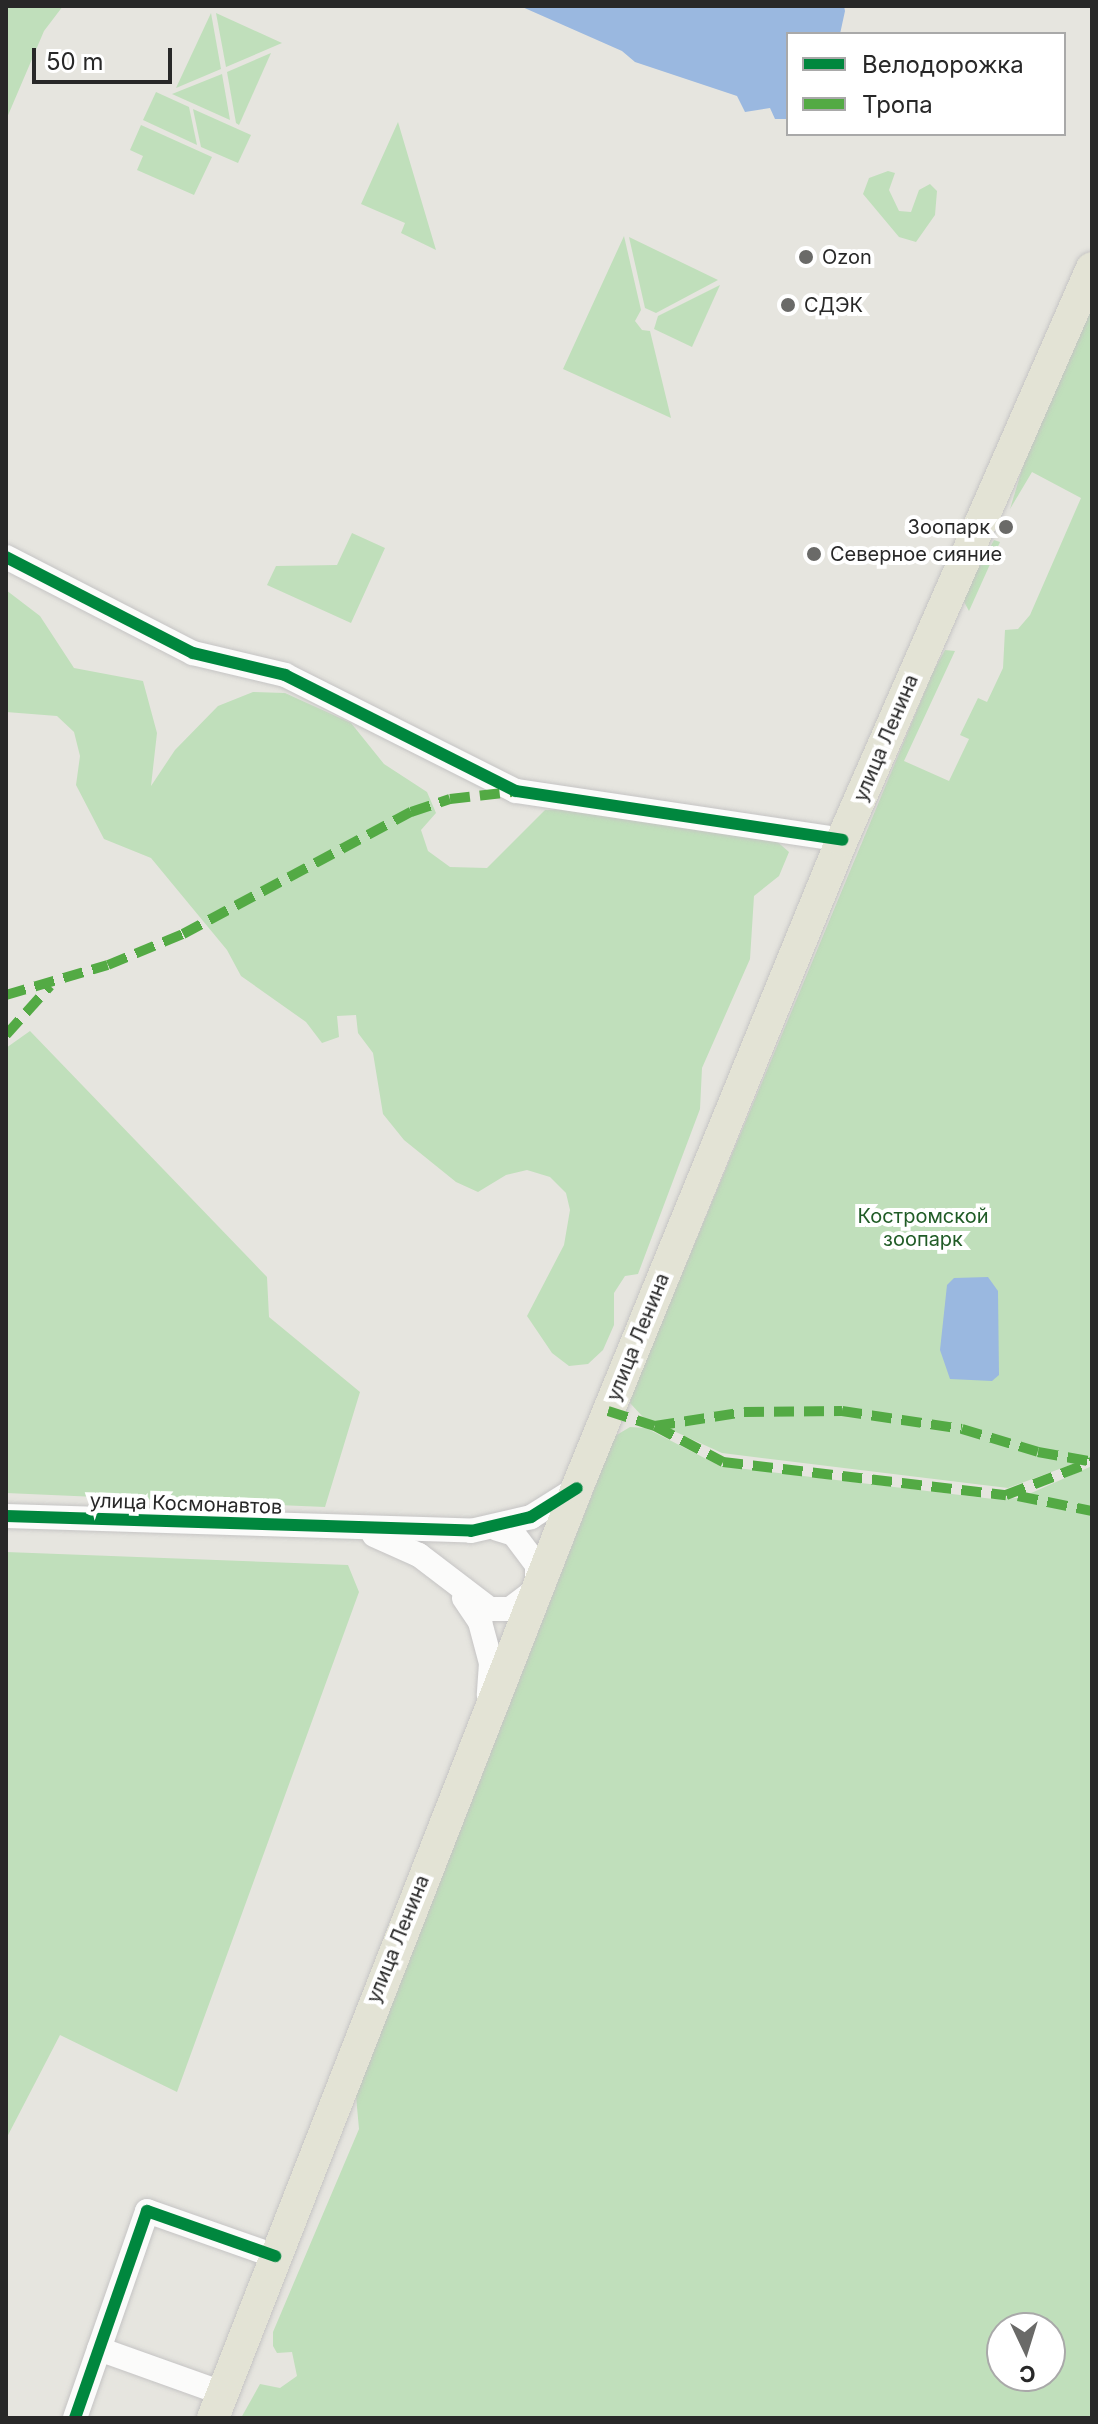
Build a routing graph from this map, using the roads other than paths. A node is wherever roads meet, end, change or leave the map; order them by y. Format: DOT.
graph roads {
  1 [pos="1092,268"];
  2 [pos="6,557"];
  3 [pos="842,840"];
  4 [pos="577,1488"];
  5 [pos="6,1516"];
  6 [pos="498,1529"];
  7 [pos="364,1531"];
  8 [pos="452,1579"];
  9 [pos="537,1589"];
  10 [pos="488,1713"];
  11 [pos="275,2256"];
  12 [pos="99,2349"];
  13 [pos="218,2406"];
  14 [pos="75,2418"];
  1 -- 3 [label="main road, улица Ленина"];
  2 -- 3 [label="street"];
  3 -- 4 [label="main road, улица Ленина"];
  4 -- 6 [label="street"];
  4 -- 9 [label="main road, улица Ленина"];
  5 -- 7 [label="street, улица Космонавтов"];
  6 -- 7 [label="street, улица Космонавтов"];
  6 -- 9 [label="street"];
  7 -- 8 [label="street"];
  8 -- 9 [label="street"];
  8 -- 10 [label="street"];
  9 -- 10 [label="main road, улица Ленина"];
  10 -- 11 [label="main road, улица Ленина"];
  11 -- 12 [label="street"];
  11 -- 13 [label="main road, улица Ленина"];
  12 -- 13 [label="street"];
  12 -- 14 [label="street"];
}
